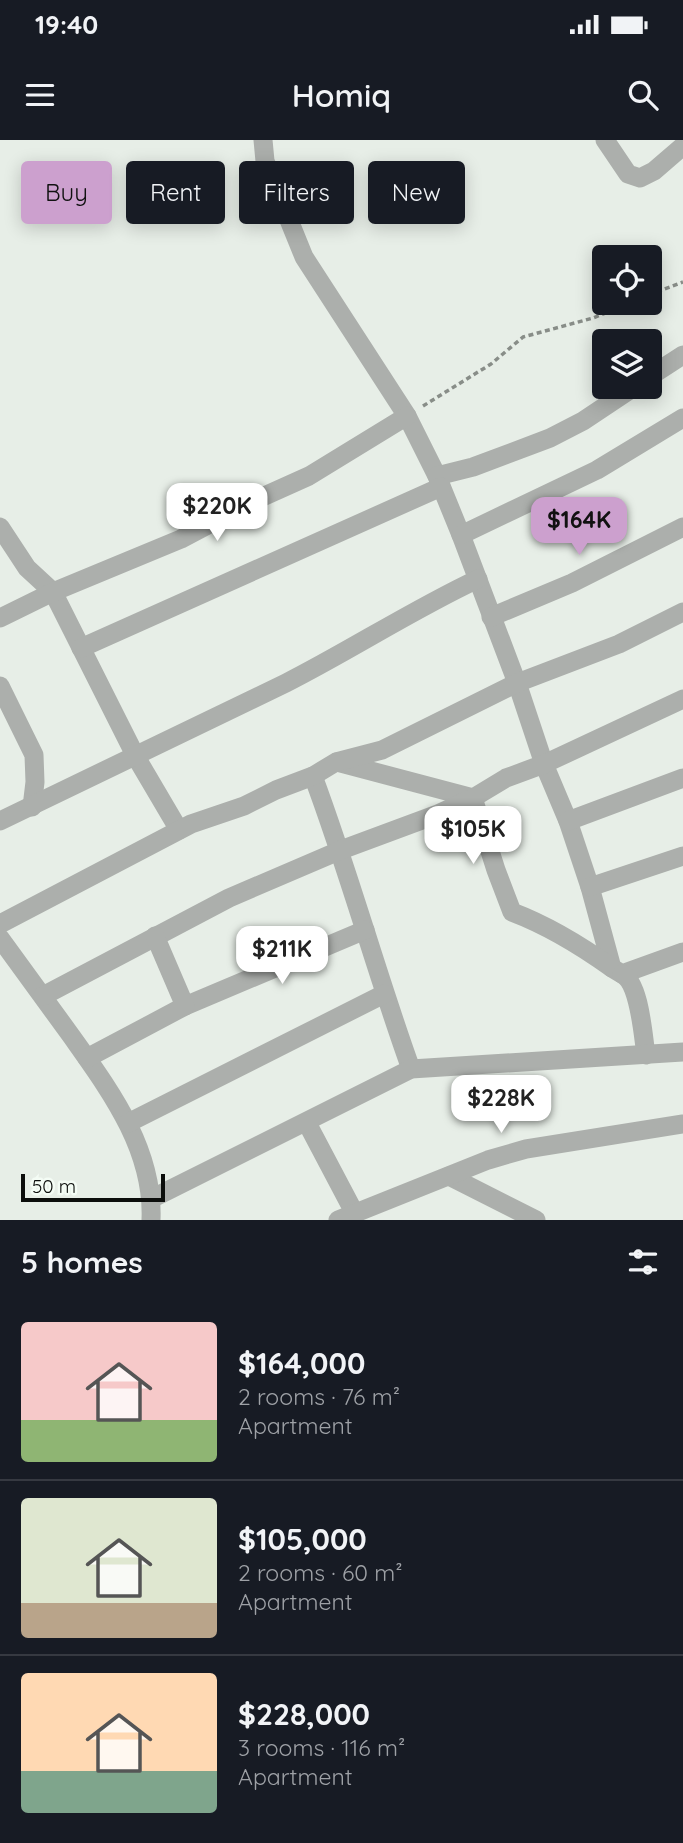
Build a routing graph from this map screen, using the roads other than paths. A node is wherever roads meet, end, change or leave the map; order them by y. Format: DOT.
graph roads {
  1 [pos="263,140"];
  2 [pos="605,140"];
  3 [pos="683,146"];
  4 [pos="683,355"];
  5 [pos="662,369"];
  6 [pos="616,399"];
  7 [pos="407,416"];
  8 [pos="683,418"];
  9 [pos="439,482"];
  10 [pos="0,527"];
  11 [pos="683,527"];
  12 [pos="461,535"];
  13 [pos="478,579"];
  14 [pos="53,592"];
  15 [pos="683,612"];
  16 [pos="491,617"];
  17 [pos="0,618"];
  18 [pos="81,648"];
  19 [pos="517,683"];
  20 [pos="0,686"];
  21 [pos="683,699"];
  22 [pos="136,757"];
  23 [pos="336,762"];
  24 [pos="544,764"];
  25 [pos="313,776"];
  26 [pos="683,778"];
  27 [pos="473,798"];
  28 [pos="32,807"];
  29 [pos="0,821"];
  30 [pos="568,821"];
  31 [pos="179,830"];
  32 [pos="341,850"];
  33 [pos="683,856"];
  34 [pos="590,887"];
  35 [pos="0,924"];
  36 [pos="365,930"];
  37 [pos="155,936"];
  38 [pos="0,938"];
  39 [pos="683,952"];
  40 [pos="617,971"];
  41 [pos="384,994"];
  42 [pos="43,996"];
  43 [pos="185,1006"];
  44 [pos="683,1052"];
  45 [pos="646,1055"];
  46 [pos="87,1058"];
  47 [pos="411,1069"];
  48 [pos="128,1123"];
  49 [pos="307,1123"];
  50 [pos="683,1124"];
  51 [pos="449,1176"];
  52 [pos="150,1199"];
  53 [pos="346,1217"];
  54 [pos="151,1220"];
  55 [pos="536,1220"];
  1 -- 7 [label="street"];
  2 -- 3 [label="street"];
  4 -- 5 [label="street"];
  6 -- 9 [label="street"];
  7 -- 9 [label="street"];
  7 -- 14 [label="street"];
  8 -- 12 [label="street"];
  9 -- 12 [label="street"];
  9 -- 18 [label="street"];
  10 -- 14 [label="street"];
  11 -- 16 [label="street"];
  12 -- 13 [label="street"];
  13 -- 16 [label="street"];
  13 -- 22 [label="street"];
  14 -- 17 [label="street"];
  14 -- 18 [label="street"];
  15 -- 19 [label="street"];
  16 -- 19 [label="street"];
  18 -- 22 [label="street"];
  19 -- 23 [label="street"];
  19 -- 24 [label="street"];
  20 -- 28 [label="street"];
  21 -- 24 [label="street"];
  22 -- 28 [label="street"];
  22 -- 31 [label="street"];
  23 -- 25 [label="street"];
  23 -- 27 [label="street"];
  24 -- 27 [label="street"];
  24 -- 30 [label="street"];
  25 -- 31 [label="street"];
  25 -- 32 [label="street"];
  26 -- 30 [label="street"];
  27 -- 32 [label="street"];
  27 -- 40 [label="street"];
  28 -- 29 [label="street"];
  30 -- 34 [label="street"];
  31 -- 35 [label="street"];
  32 -- 36 [label="street"];
  32 -- 37 [label="street"];
  33 -- 34 [label="street"];
  34 -- 40 [label="street"];
  36 -- 41 [label="street"];
  36 -- 43 [label="street"];
  37 -- 42 [label="street"];
  37 -- 43 [label="street"];
  38 -- 42 [label="street"];
  39 -- 40 [label="street"];
  40 -- 45 [label="street"];
  41 -- 47 [label="street"];
  41 -- 48 [label="street"];
  42 -- 46 [label="street"];
  43 -- 46 [label="street"];
  44 -- 45 [label="street"];
  45 -- 47 [label="street"];
  46 -- 48 [label="street"];
  47 -- 49 [label="street"];
  48 -- 52 [label="street"];
  49 -- 52 [label="street"];
  49 -- 53 [label="street"];
  50 -- 51 [label="street"];
  51 -- 53 [label="street"];
  51 -- 55 [label="street"];
  52 -- 54 [label="street"];
}
